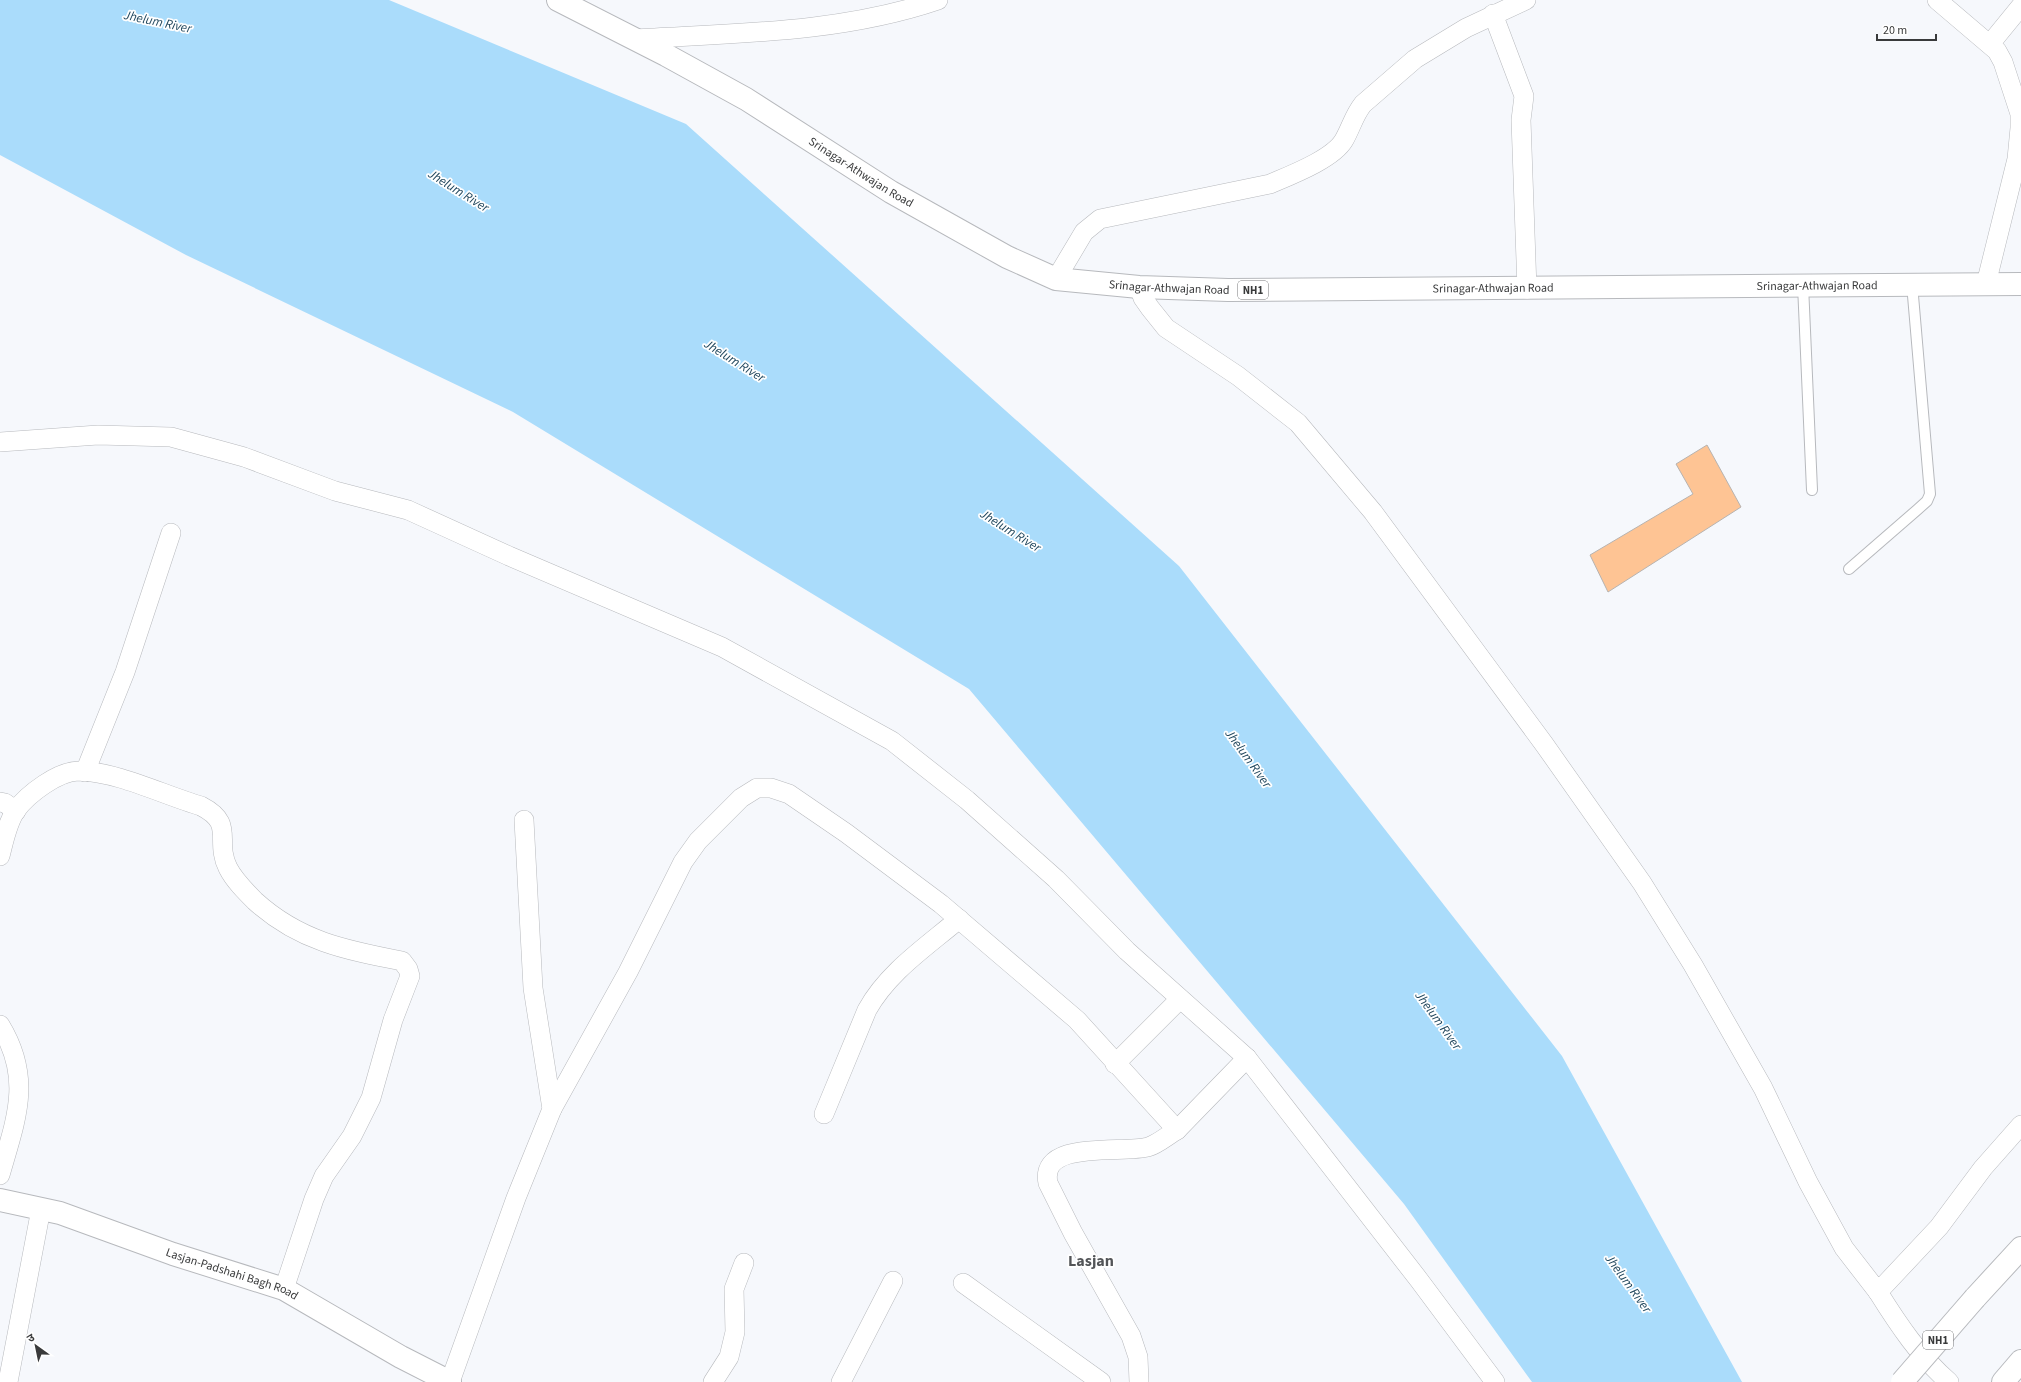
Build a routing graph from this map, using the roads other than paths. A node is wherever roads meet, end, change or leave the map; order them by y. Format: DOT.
graph roads {
  1 [pos="558,0"];
  2 [pos="938,0"];
  3 [pos="1526,0"];
  4 [pos="1936,0"];
  5 [pos="2021,6"];
  6 [pos="1493,14"];
  7 [pos="635,39"];
  8 [pos="1990,44"];
  9 [pos="2020,128"];
  10 [pos="1056,279"];
  11 [pos="1912,284"];
  12 [pos="1986,284"];
  13 [pos="2021,284"];
  14 [pos="1803,285"];
  15 [pos="1139,287"];
  16 [pos="1527,289"];
  17 [pos="0,442"];
  18 [pos="1812,490"];
  19 [pos="171,533"];
  20 [pos="1849,569"];
  21 [pos="85,772"];
  22 [pos="8,806"];
  23 [pos="524,820"];
  24 [pos="0,856"];
  25 [pos="959,919"];
  26 [pos="1179,1000"];
  27 [pos="0,1024"];
  28 [pos="1247,1058"];
  29 [pos="1115,1064"];
  30 [pos="552,1109"];
  31 [pos="824,1114"];
  32 [pos="2021,1125"];
  33 [pos="1177,1130"];
  34 [pos="0,1175"];
  35 [pos="0,1200"];
  36 [pos="41,1209"];
  37 [pos="2021,1248"];
  38 [pos="744,1263"];
  39 [pos="893,1281"];
  40 [pos="963,1283"];
  41 [pos="284,1289"];
  42 [pos="1878,1292"];
  43 [pos="2021,1362"];
  44 [pos="8,1382"];
  45 [pos="450,1382"];
  46 [pos="713,1382"];
  47 [pos="841,1382"];
  48 [pos="1101,1382"];
  49 [pos="1139,1382"];
  50 [pos="1495,1382"];
  51 [pos="1902,1382"];
  52 [pos="1949,1382"];
  53 [pos="2003,1382"];
  1 -- 7 [label="main road, Srinagar-Athwajan Road / NH1"];
  2 -- 7 [label="street"];
  3 -- 6 [label="street"];
  4 -- 8 [label="street"];
  5 -- 8 [label="street"];
  6 -- 10 [label="street"];
  6 -- 16 [label="street"];
  7 -- 10 [label="main road, Srinagar-Athwajan Road / NH1"];
  8 -- 9 [label="street"];
  9 -- 12 [label="street"];
  10 -- 15 [label="main road, Srinagar-Athwajan Road / NH1"];
  11 -- 12 [label="main road, Srinagar-Athwajan Road / NH1"];
  11 -- 14 [label="main road, Srinagar-Athwajan Road / NH1"];
  11 -- 20 [label="lane"];
  12 -- 13 [label="main road, Srinagar-Athwajan Road / NH1"];
  14 -- 16 [label="main road, Srinagar-Athwajan Road / NH1"];
  14 -- 18 [label="lane"];
  15 -- 16 [label="main road, Srinagar-Athwajan Road / NH1"];
  15 -- 42 [label="street"];
  17 -- 26 [label="street"];
  19 -- 21 [label="street"];
  21 -- 22 [label="street"];
  21 -- 41 [label="street"];
  22 -- 24 [label="street"];
  23 -- 30 [label="street"];
  25 -- 29 [label="street"];
  25 -- 30 [label="street"];
  25 -- 31 [label="street"];
  26 -- 28 [label="street"];
  26 -- 29 [label="street"];
  27 -- 34 [label="street"];
  28 -- 33 [label="street"];
  28 -- 50 [label="street"];
  29 -- 33 [label="street"];
  30 -- 45 [label="street"];
  32 -- 42 [label="street"];
  33 -- 49 [label="street"];
  35 -- 36 [label="main road, Lasjan-Padshahi Bagh Road"];
  36 -- 41 [label="main road, Lasjan-Padshahi Bagh Road"];
  36 -- 44 [label="street"];
  37 -- 51 [label="main road, NH1, bridge"];
  38 -- 46 [label="street"];
  39 -- 47 [label="street"];
  40 -- 48 [label="street"];
  41 -- 45 [label="main road, Lasjan-Padshahi Bagh Road"];
  42 -- 52 [label="street"];
  43 -- 53 [label="main road"];
}
